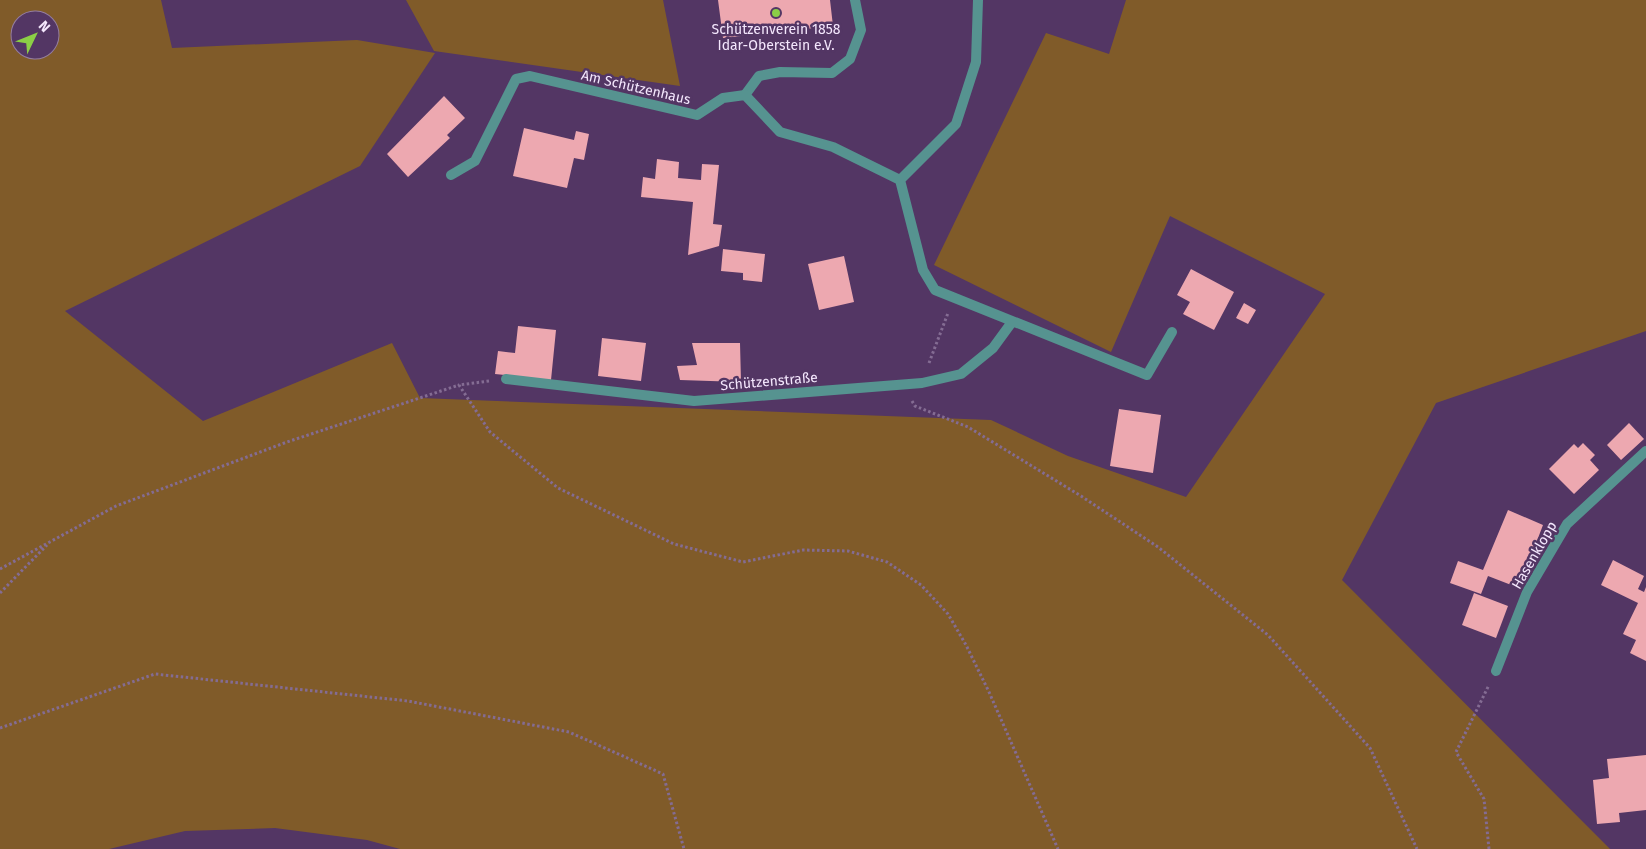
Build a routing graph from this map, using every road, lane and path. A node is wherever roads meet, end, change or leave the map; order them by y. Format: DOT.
graph roads {
  1 [pos="856,0"];
  2 [pos="978,0"];
  3 [pos="745,95"];
  4 [pos="451,175"];
  5 [pos="900,180"];
  6 [pos="954,297"];
  7 [pos="1012,322"];
  8 [pos="1172,332"];
  9 [pos="506,379"];
  10 [pos="922,383"];
  11 [pos="903,384"];
  12 [pos="458,385"];
  13 [pos="1646,451"];
  14 [pos="50,542"];
  15 [pos="0,569"];
  16 [pos="0,593"];
  17 [pos="1496,671"];
  18 [pos="0,728"];
  19 [pos="684,849"];
  20 [pos="1058,849"];
  21 [pos="1417,849"];
  22 [pos="1489,849"];
  1 -- 3 [label="street"];
  2 -- 5 [label="street"];
  3 -- 4 [label="street, Am Schützenhaus"];
  3 -- 5 [label="street"];
  5 -- 6 [label="street"];
  6 -- 7 [label="street"];
  6 -- 10 [label="path"];
  7 -- 8 [label="street"];
  7 -- 10 [label="street, Schützenstraße"];
  9 -- 11 [label="street, Schützenstraße"];
  9 -- 12 [label="path"];
  10 -- 11 [label="street, Schützenstraße"];
  11 -- 21 [label="path"];
  12 -- 14 [label="path"];
  12 -- 20 [label="path"];
  13 -- 17 [label="street, Hasenklopp"];
  14 -- 15 [label="path"];
  14 -- 16 [label="path"];
  17 -- 22 [label="path"];
  18 -- 19 [label="path"];
}
